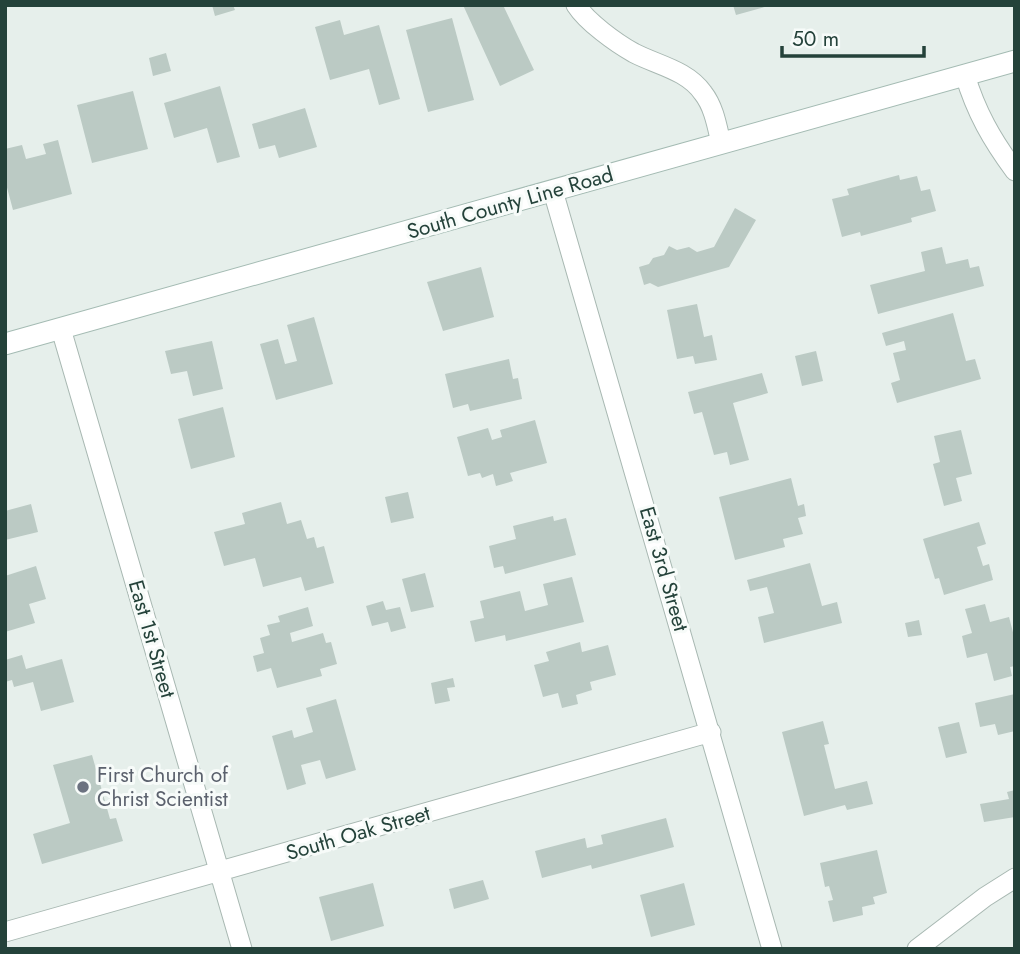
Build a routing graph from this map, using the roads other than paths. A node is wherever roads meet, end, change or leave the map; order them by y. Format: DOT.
graph roads {
  1 [pos="576,5"];
  2 [pos="1015,61"];
  3 [pos="965,75"];
  4 [pos="721,143"];
  5 [pos="1015,171"];
  6 [pos="553,191"];
  7 [pos="61,329"];
  8 [pos="5,344"];
  9 [pos="711,732"];
  10 [pos="219,872"];
  11 [pos="1015,878"];
  12 [pos="5,932"];
  13 [pos="243,949"];
  14 [pos="772,949"];
  15 [pos="917,949"];
  1 -- 4 [label="street"];
  2 -- 3 [label="main road, South County Line Road"];
  3 -- 4 [label="main road, South County Line Road"];
  3 -- 5 [label="street"];
  4 -- 6 [label="main road, South County Line Road"];
  6 -- 7 [label="main road, South County Line Road"];
  6 -- 9 [label="street, East 3rd Street"];
  7 -- 8 [label="main road, South County Line Road"];
  7 -- 10 [label="street, East 1st Street"];
  9 -- 10 [label="street, South Oak Street"];
  9 -- 14 [label="street, East 3rd Street"];
  10 -- 12 [label="street, South Oak Street"];
  10 -- 13 [label="street, East 1st Street"];
  11 -- 15 [label="street"];
}
